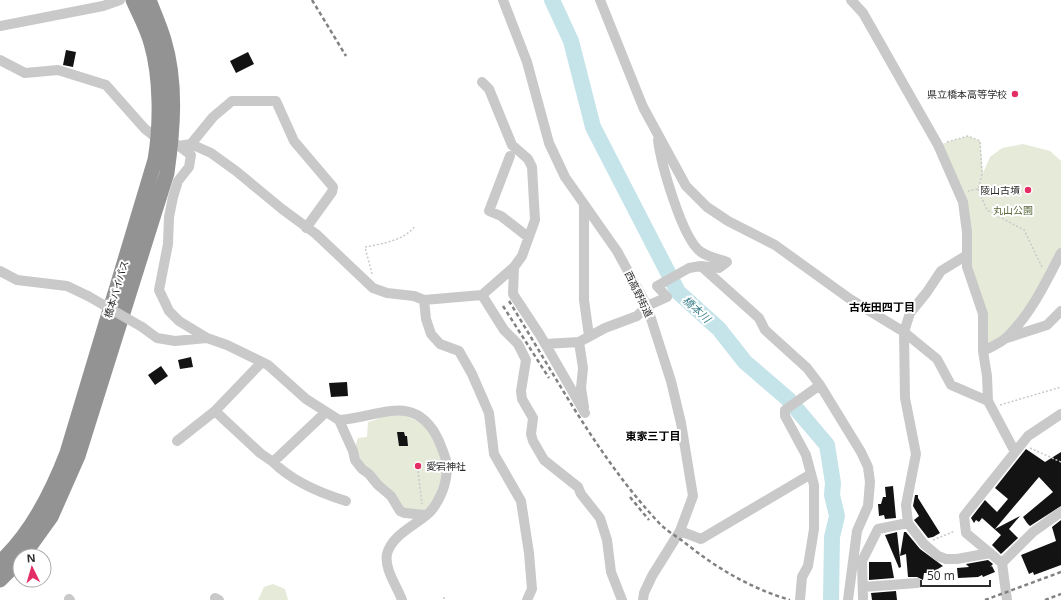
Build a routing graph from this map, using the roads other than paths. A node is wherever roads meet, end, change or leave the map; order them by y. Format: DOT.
graph roads {
  1 [pos="120,0"];
  2 [pos="133,0"];
  3 [pos="149,0"];
  4 [pos="503,0"];
  5 [pos="600,0"];
  6 [pos="851,0"];
  7 [pos="0,26"];
  8 [pos="0,60"];
  9 [pos="482,82"];
  10 [pos="657,133"];
  11 [pos="170,142"];
  12 [pos="191,144"];
  13 [pos="510,156"];
  14 [pos="584,205"];
  15 [pos="306,228"];
  16 [pos="528,237"];
  17 [pos="1061,253"];
  18 [pos="967,255"];
  19 [pos="701,266"];
  20 [pos="514,267"];
  21 [pos="1061,268"];
  22 [pos="0,271"];
  23 [pos="1048,278"];
  24 [pos="482,295"];
  25 [pos="424,300"];
  26 [pos="647,306"];
  27 [pos="1061,311"];
  28 [pos="904,332"];
  29 [pos="589,336"];
  30 [pos="207,338"];
  31 [pos="1007,338"];
  32 [pos="579,342"];
  33 [pos="545,344"];
  34 [pos="983,351"];
  35 [pos="261,362"];
  36 [pos="820,385"];
  37 [pos="989,405"];
  38 [pos="215,411"];
  39 [pos="326,412"];
  40 [pos="1061,414"];
  41 [pos="339,420"];
  42 [pos="177,441"];
  43 [pos="1018,449"];
  44 [pos="273,462"];
  45 [pos="811,474"];
  46 [pos="346,501"];
  47 [pos="1061,512"];
  48 [pos="424,515"];
  49 [pos="908,523"];
  50 [pos="680,531"];
  51 [pos="29,548"];
  52 [pos="990,553"];
  53 [pos="0,562"];
  54 [pos="1002,563"];
  55 [pos="12,568"];
  56 [pos="0,580"];
  57 [pos="917,583"];
  58 [pos="863,587"];
  59 [pos="863,599"];
  60 [pos="402,600"];
  61 [pos="527,600"];
  62 [pos="622,600"];
  63 [pos="643,600"];
  64 [pos="800,600"];
  65 [pos="848,600"];
  66 [pos="1007,600"];
  1 -- 7 [label="street"];
  2 -- 11 [label="highway, 橋本バイパス"];
  3 -- 11 [label="highway, 橋本バイパス"];
  4 -- 14 [label="street, 西高野街道"];
  5 -- 10 [label="street"];
  6 -- 18 [label="street"];
  8 -- 11 [label="street"];
  9 -- 16 [label="street"];
  10 -- 19 [label="street"];
  10 -- 28 [label="street"];
  11 -- 12 [label="street"];
  11 -- 30 [label="street"];
  11 -- 51 [label="highway, 橋本バイパス"];
  11 -- 53 [label="highway, 橋本バイパス"];
  12 -- 15 [label="street"];
  12 -- 15 [label="street"];
  13 -- 16 [label="street"];
  14 -- 26 [label="street, 西高野街道"];
  14 -- 29 [label="street"];
  15 -- 25 [label="street"];
  16 -- 20 [label="street"];
  17 -- 23 [label="street"];
  18 -- 28 [label="street"];
  18 -- 34 [label="street"];
  19 -- 26 [label="street"];
  19 -- 36 [label="street"];
  20 -- 24 [label="street"];
  20 -- 33 [label="street"];
  21 -- 23 [label="street"];
  22 -- 30 [label="street, bridge"];
  23 -- 31 [label="street"];
  24 -- 25 [label="street"];
  24 -- 62 [label="street"];
  25 -- 61 [label="street"];
  26 -- 29 [label="street"];
  26 -- 50 [label="street, 西高野街道"];
  27 -- 31 [label="street"];
  28 -- 37 [label="street"];
  28 -- 49 [label="street"];
  29 -- 32 [label="street"];
  30 -- 35 [label="street"];
  31 -- 34 [label="street"];
  32 -- 33 [label="street"];
  32 -- 33 [label="street"];
  34 -- 37 [label="street"];
  35 -- 38 [label="street"];
  35 -- 39 [label="street"];
  36 -- 45 [label="street"];
  36 -- 65 [label="street"];
  37 -- 43 [label="street"];
  38 -- 42 [label="street"];
  38 -- 44 [label="street"];
  39 -- 41 [label="street"];
  39 -- 44 [label="street"];
  40 -- 43 [label="street"];
  41 -- 48 [label="street"];
  41 -- 48 [label="street"];
  43 -- 52 [label="street"];
  44 -- 46 [label="street"];
  45 -- 50 [label="street"];
  45 -- 64 [label="street"];
  47 -- 54 [label="street"];
  48 -- 60 [label="street"];
  49 -- 52 [label="street"];
  49 -- 58 [label="street"];
  50 -- 63 [label="street, 西高野街道"];
  52 -- 54 [label="street"];
  54 -- 66 [label="street"];
  55 -- 56 [label="highway"];
  57 -- 58 [label="street"];
  58 -- 59 [label="street"];
}
